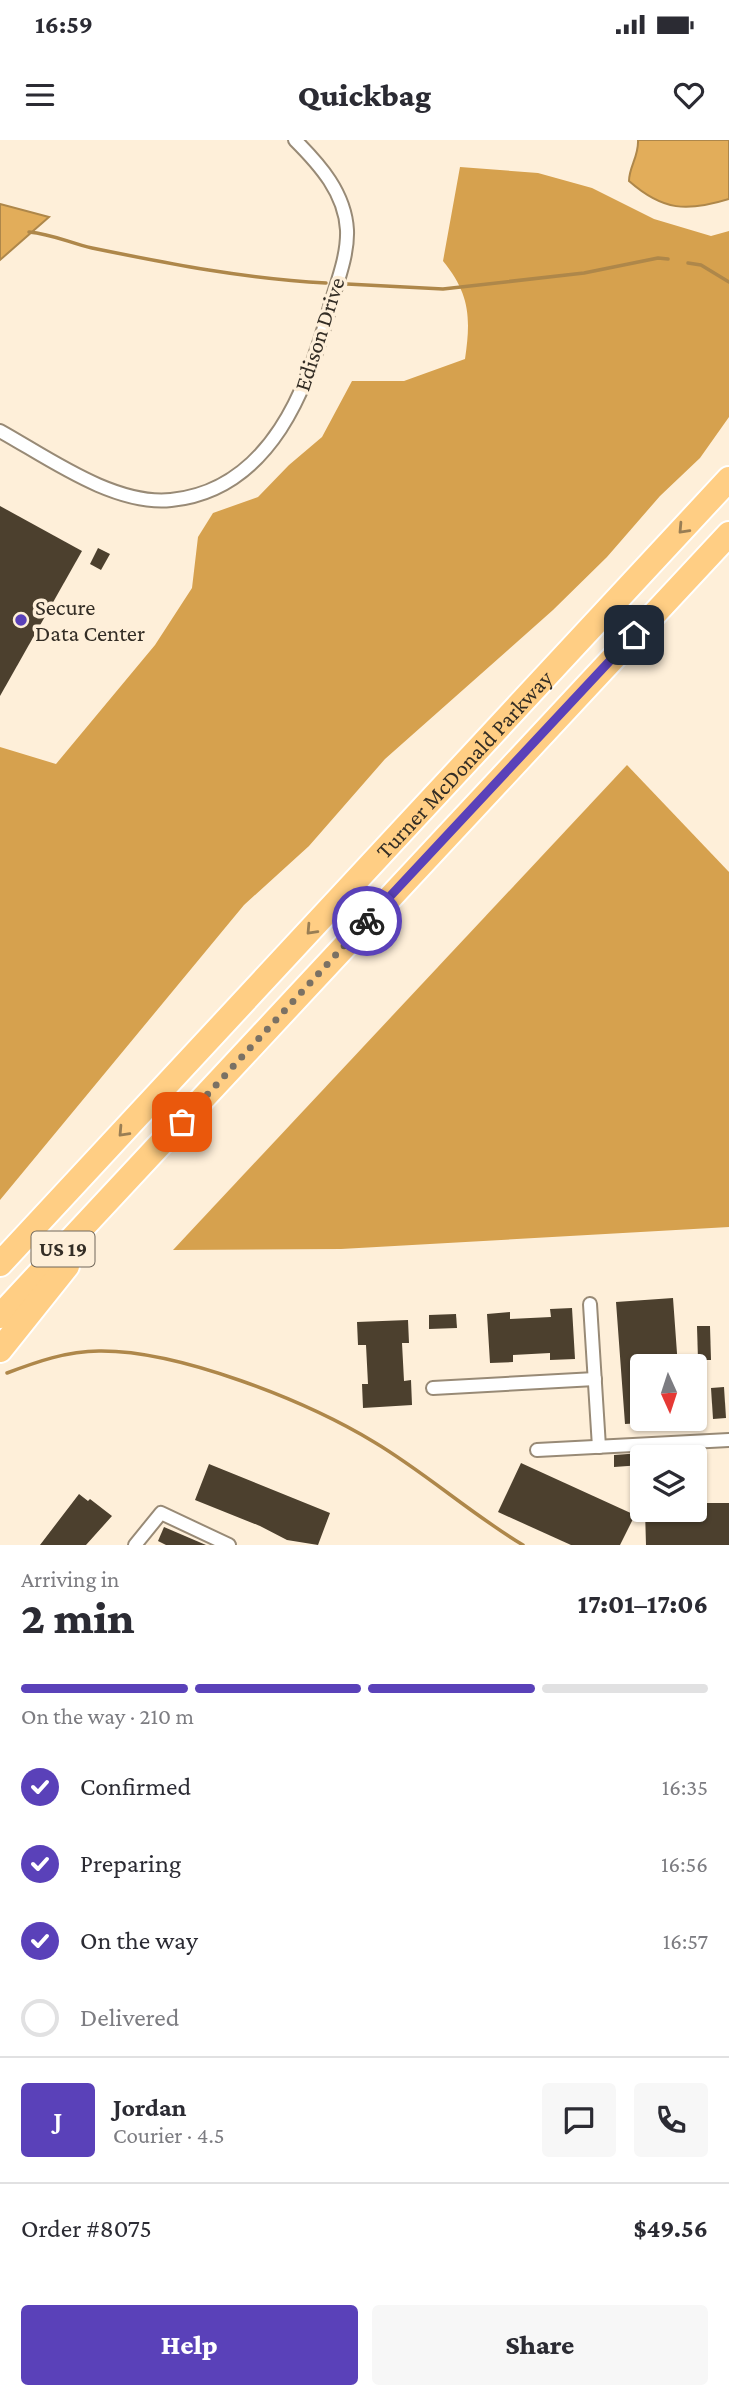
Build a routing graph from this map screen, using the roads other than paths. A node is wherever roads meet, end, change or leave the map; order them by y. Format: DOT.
graph roads {
  1 [pos="295,140"];
  2 [pos="0,431"];
  3 [pos="729,479"];
  4 [pos="729,534"];
  5 [pos="126,1182"];
  6 [pos="0,1264"];
  7 [pos="590,1304"];
  8 [pos="0,1317"];
  9 [pos="0,1350"];
  10 [pos="595,1379"];
  11 [pos="433,1388"];
  12 [pos="729,1440"];
  13 [pos="599,1447"];
  14 [pos="537,1450"];
  15 [pos="135,1545"];
  16 [pos="229,1545"];
  1 -- 2 [label="street, Edison Drive"];
  3 -- 6 [label="highway, Turner McDonald Parkway / US 19, one-way"];
  4 -- 5 [label="highway, Turner McDonald Parkway / US 19"];
  5 -- 8 [label="highway, Turner McDonald Parkway / US 19"];
  5 -- 9 [label="highway"];
  7 -- 10 [label="street"];
  10 -- 11 [label="street"];
  10 -- 13 [label="street"];
  12 -- 13 [label="street"];
  13 -- 14 [label="street"];
  15 -- 16 [label="street"];
}
